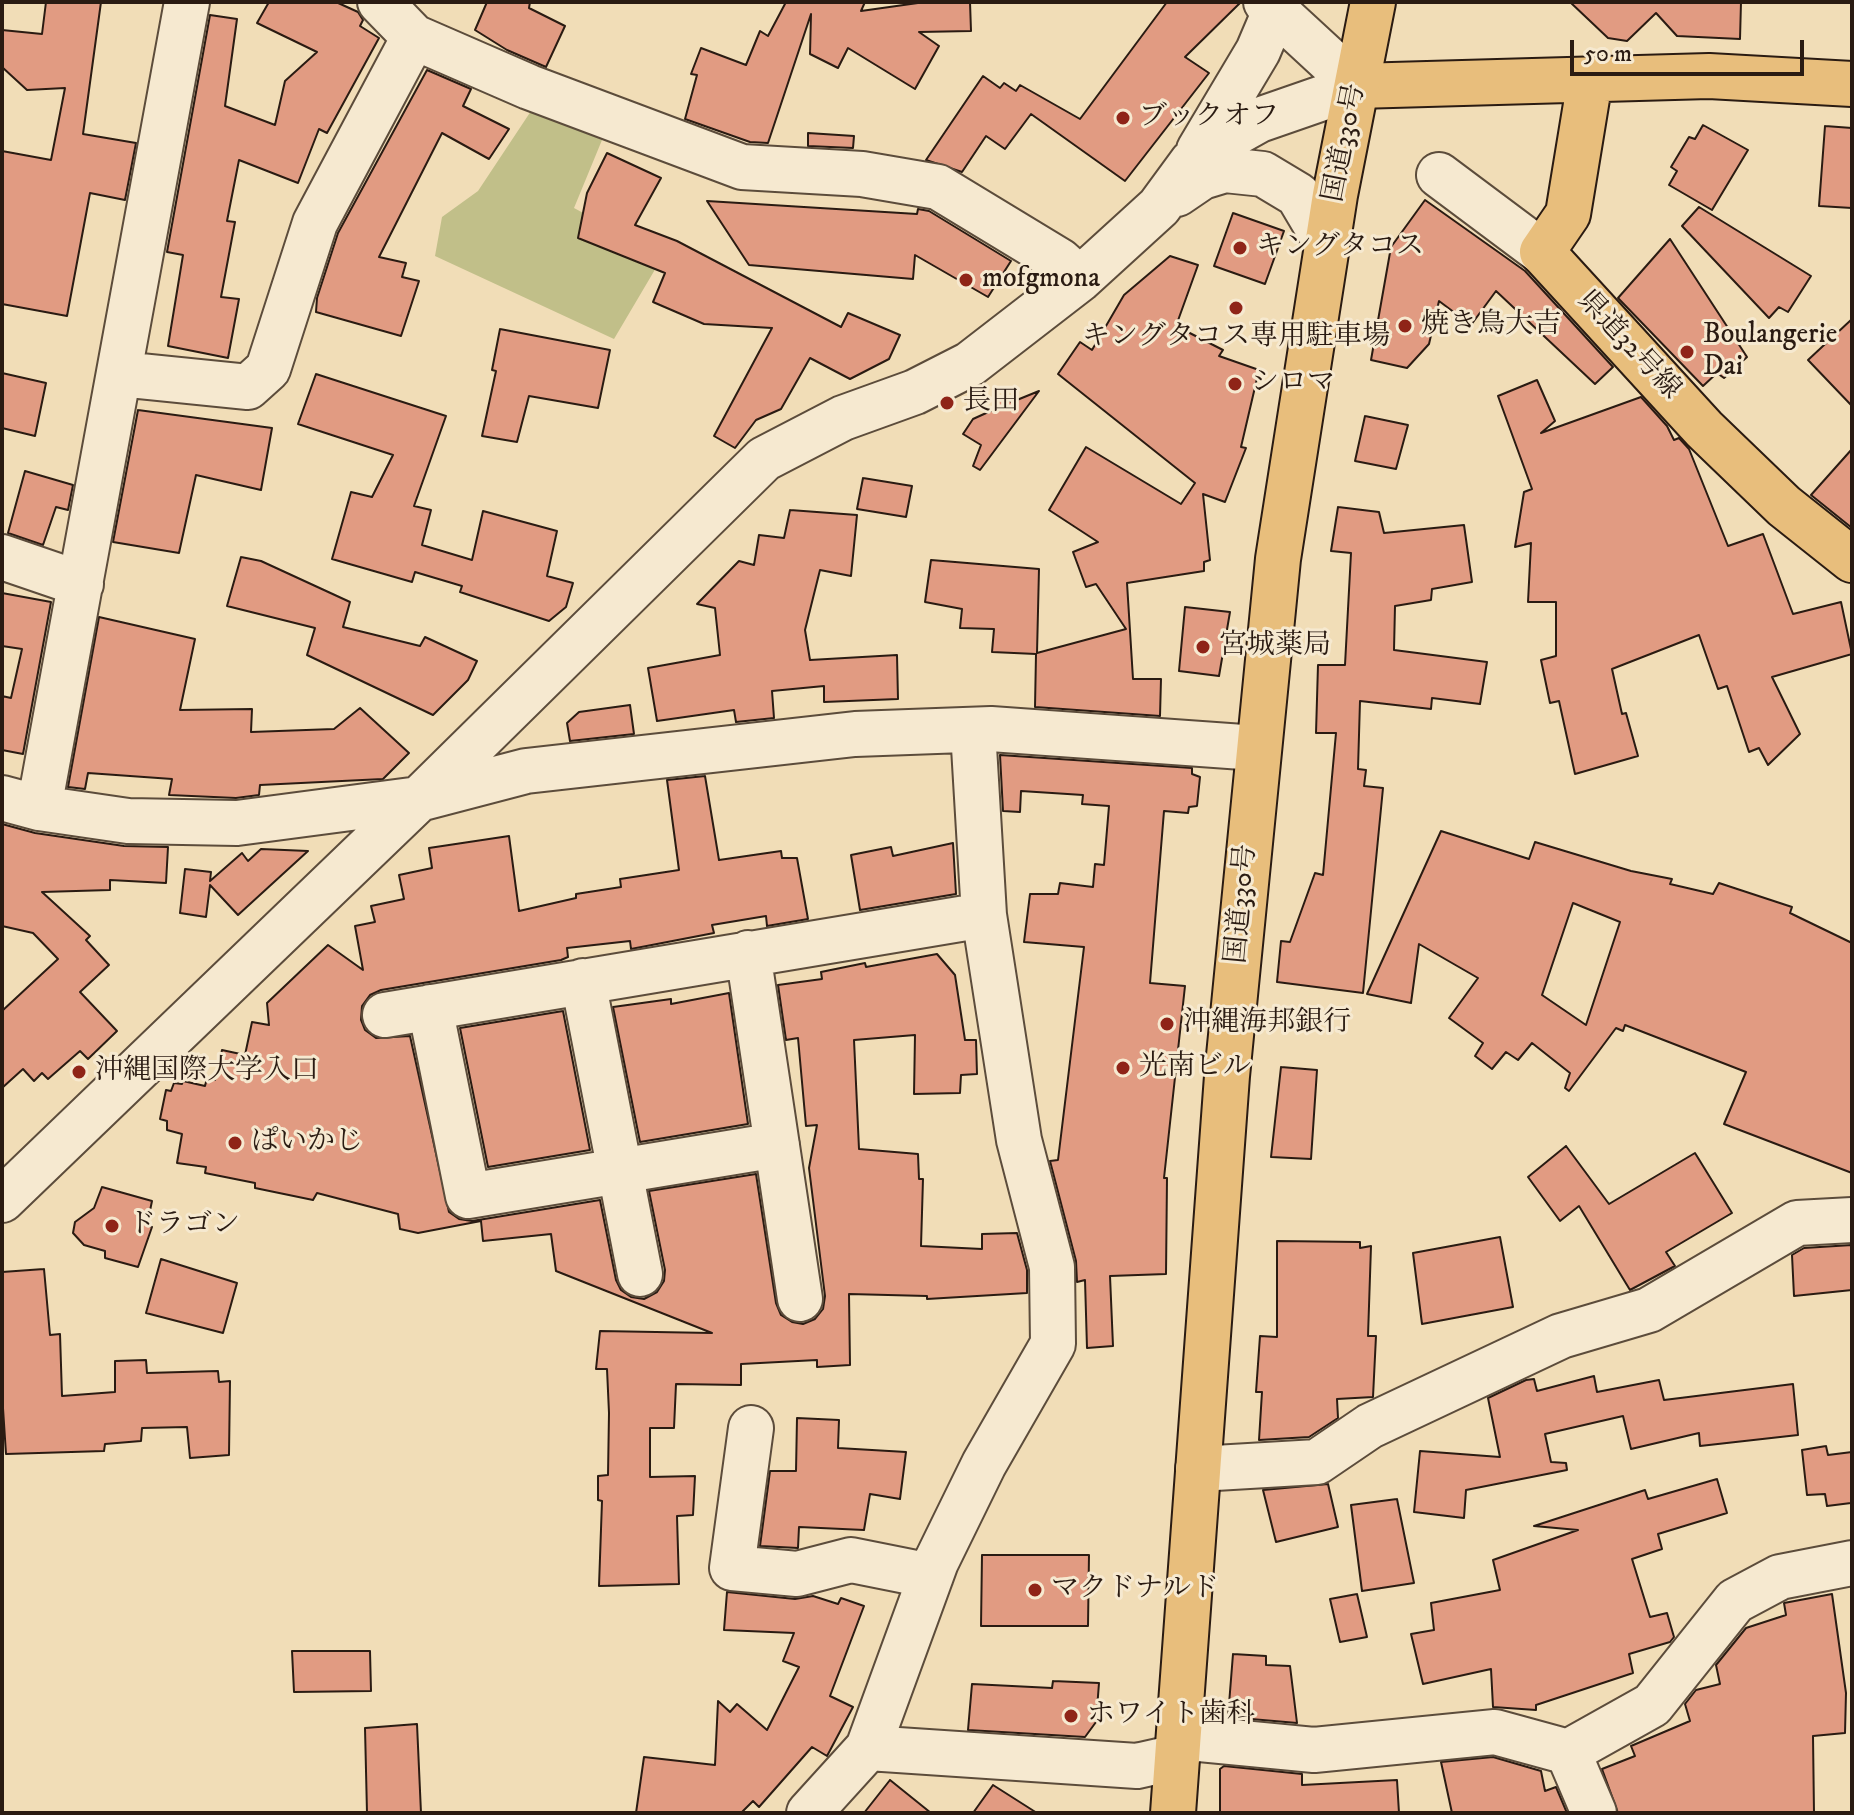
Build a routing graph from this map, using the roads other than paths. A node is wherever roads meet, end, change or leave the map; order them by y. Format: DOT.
graph roads {
  1 [pos="187,2"];
  2 [pos="380,2"];
  3 [pos="1373,2"];
  4 [pos="1270,7"];
  5 [pos="414,37"];
  6 [pos="1590,80"];
  7 [pos="1852,84"];
  8 [pos="1357,86"];
  9 [pos="1192,162"];
  10 [pos="1439,175"];
  11 [pos="1159,207"];
  12 [pos="1327,244"];
  13 [pos="1542,252"];
  14 [pos="1080,279"];
  15 [pos="120,374"];
  16 [pos="2,557"];
  17 [pos="1852,560"];
  18 [pos="81,584"];
  19 [pos="973,730"];
  20 [pos="1257,748"];
  21 [pos="419,799"];
  22 [pos="21,803"];
  23 [pos="984,915"];
  24 [pos="748,953"];
  25 [pos="583,981"];
  26 [pos="430,1007"];
  27 [pos="385,1015"];
  28 [pos="777,1145"];
  29 [pos="620,1170"];
  30 [pos="2,1200"];
  31 [pos="1852,1220"];
  32 [pos="640,1274"];
  33 [pos="800,1299"];
  34 [pos="751,1428"];
  35 [pos="1198,1469"];
  36 [pos="1852,1563"];
  37 [pos="931,1576"];
  38 [pos="1178,1747"];
  39 [pos="868,1748"];
  40 [pos="1568,1752"];
  41 [pos="809,1813"];
  42 [pos="1173,1813"];
  43 [pos="1594,1813"];
  1 -- 15 [label="street"];
  2 -- 5 [label="street"];
  3 -- 8 [label="main road, 国道330号"];
  4 -- 8 [label="street"];
  4 -- 9 [label="street"];
  5 -- 14 [label="street"];
  5 -- 15 [label="street"];
  6 -- 7 [label="main road"];
  6 -- 8 [label="main road"];
  6 -- 13 [label="main road"];
  8 -- 9 [label="street"];
  8 -- 12 [label="main road, 国道330号"];
  9 -- 11 [label="street"];
  10 -- 13 [label="street"];
  11 -- 12 [label="street"];
  11 -- 14 [label="street"];
  12 -- 20 [label="main road, 国道330号"];
  13 -- 17 [label="main road, 県道32号線"];
  14 -- 21 [label="street"];
  15 -- 18 [label="street"];
  16 -- 18 [label="street"];
  18 -- 22 [label="street"];
  19 -- 20 [label="street"];
  19 -- 21 [label="street"];
  19 -- 23 [label="street"];
  20 -- 35 [label="main road, 国道330号"];
  21 -- 22 [label="street"];
  21 -- 30 [label="street"];
  23 -- 24 [label="street"];
  23 -- 37 [label="street"];
  24 -- 25 [label="street"];
  24 -- 28 [label="street"];
  25 -- 26 [label="street"];
  25 -- 29 [label="street"];
  26 -- 27 [label="street"];
  26 -- 29 [label="street"];
  28 -- 29 [label="street"];
  28 -- 33 [label="street"];
  29 -- 32 [label="street"];
  31 -- 35 [label="street"];
  34 -- 37 [label="street"];
  35 -- 38 [label="main road, 国道330号"];
  36 -- 40 [label="street"];
  37 -- 39 [label="street"];
  38 -- 39 [label="street"];
  38 -- 40 [label="street"];
  38 -- 42 [label="main road, 国道330号"];
  39 -- 41 [label="street"];
  40 -- 43 [label="street"];
}
